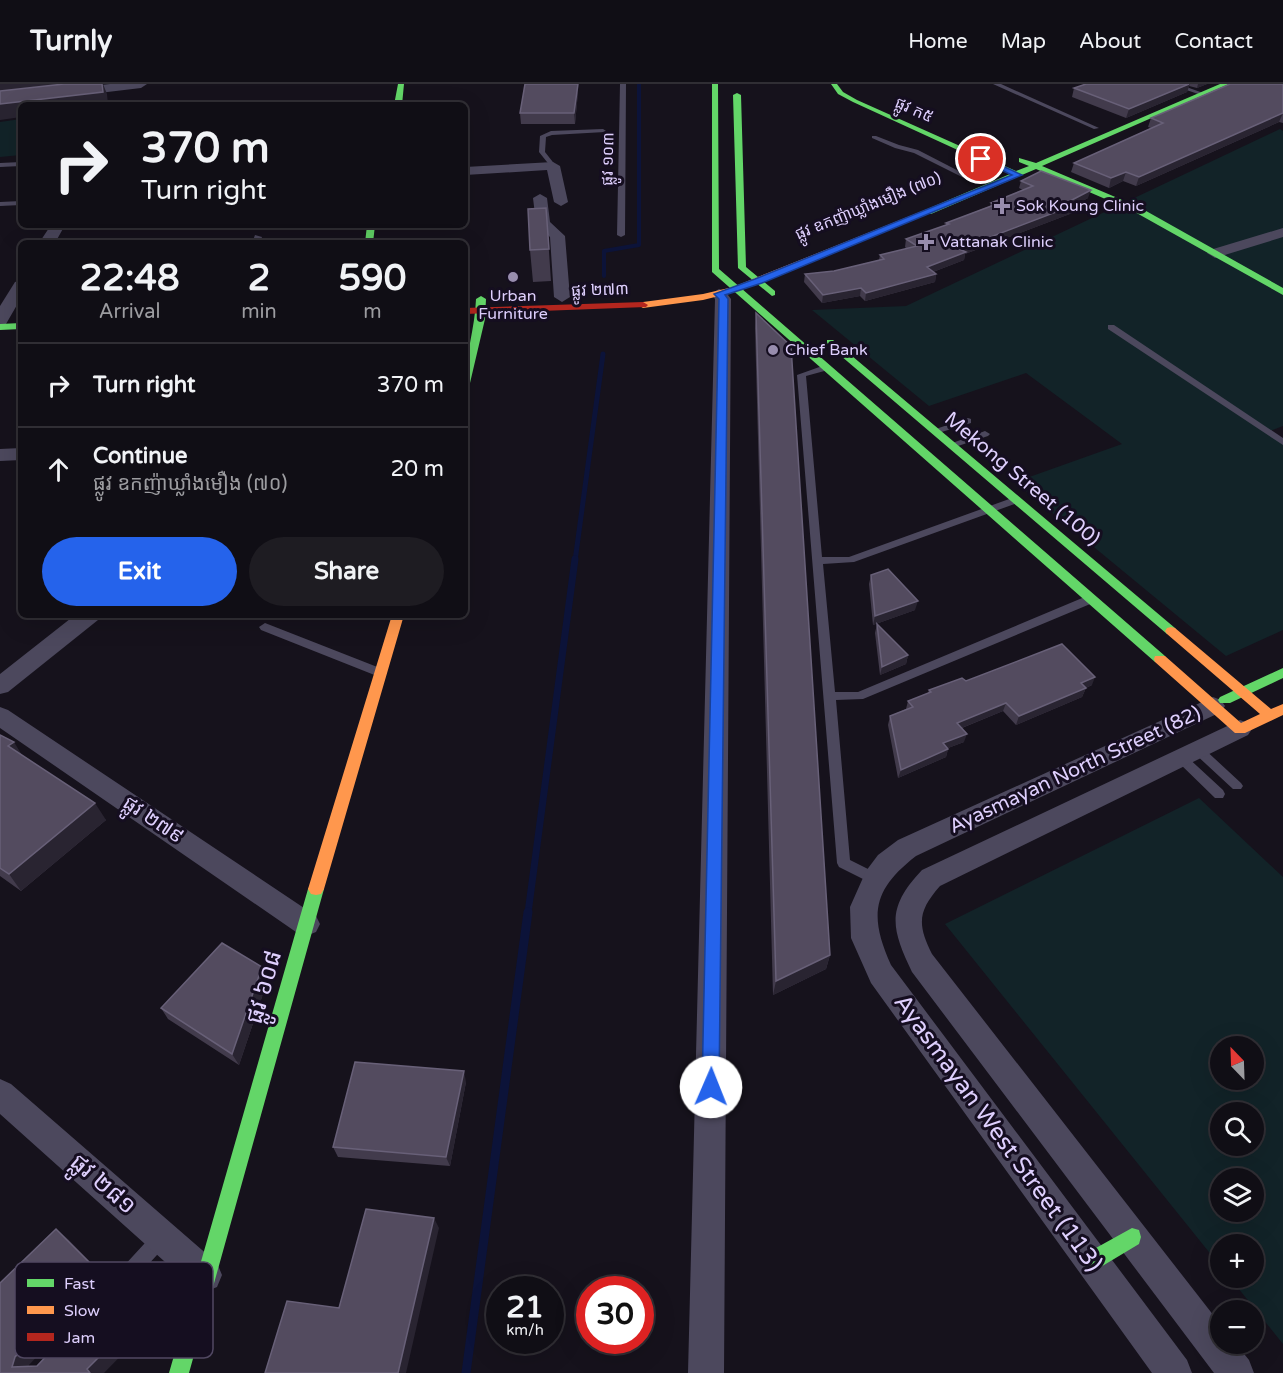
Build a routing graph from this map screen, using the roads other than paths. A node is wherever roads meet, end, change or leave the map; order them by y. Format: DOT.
graph roads {
  1 [pos="141,84"];
  2 [pos="401,84"];
  3 [pos="623,84"];
  4 [pos="715,84"];
  5 [pos="736,84"];
  6 [pos="834,84"];
  7 [pos="996,84"];
  8 [pos="1172,84"];
  9 [pos="1226,84"];
  10 [pos="126,89"];
  11 [pos="1197,89"];
  12 [pos="57,94"];
  13 [pos="397,102"];
  14 [pos="1096,128"];
  15 [pos="603,131"];
  16 [pos="874,138"];
  17 [pos="1036,160"];
  18 [pos="1051,160"];
  19 [pos="18,164"];
  20 [pos="0,165"];
  21 [pos="553,166"];
  22 [pos="1003,168"];
  23 [pos="468,171"];
  24 [pos="1018,175"];
  25 [pos="974,181"];
  26 [pos="540,198"];
  27 [pos="561,202"];
  28 [pos="18,203"];
  29 [pos="0,204"];
  30 [pos="1283,232"];
  31 [pos="621,235"];
  32 [pos="1232,248"];
  33 [pos="1215,253"];
  34 [pos="1283,276"];
  35 [pos="753,277"];
  36 [pos="722,287"];
  37 [pos="18,290"];
  38 [pos="1283,292"];
  39 [pos="562,297"];
  40 [pos="468,301"];
  41 [pos="785,304"];
  42 [pos="481,305"];
  43 [pos="468,310"];
  44 [pos="18,316"];
  45 [pos="1,319"];
  46 [pos="18,325"];
  47 [pos="1111,327"];
  48 [pos="820,334"];
  49 [pos="468,368"];
  50 [pos="825,368"];
  51 [pos="968,421"];
  52 [pos="935,431"];
  53 [pos="985,434"];
  54 [pos="1283,442"];
  55 [pos="952,445"];
  56 [pos="18,454"];
  57 [pos="0,455"];
  58 [pos="1016,500"];
  59 [pos="988,510"];
  60 [pos="818,561"];
  61 [pos="1091,599"];
  62 [pos="86,618"];
  63 [pos="398,618"];
  64 [pos="265,627"];
  65 [pos="1283,672"];
  66 [pos="381,673"];
  67 [pos="0,687"];
  68 [pos="1243,692"];
  69 [pos="829,696"];
  70 [pos="1213,705"];
  71 [pos="1277,712"];
  72 [pos="0,716"];
  73 [pos="1240,729"];
  74 [pos="1189,753"];
  75 [pos="1236,786"];
  76 [pos="1219,794"];
  77 [pos="875,879"];
  78 [pos="915,893"];
  79 [pos="306,924"];
  80 [pos="0,1094"];
  81 [pos="162,1237"];
  82 [pos="1132,1237"];
  83 [pos="139,1262"];
  84 [pos="191,1262"];
  85 [pos="210,1262"];
  86 [pos="1092,1262"];
  87 [pos="183,1358"];
  88 [pos="179,1373"];
  89 [pos="706,1373"];
  90 [pos="1174,1373"];
  91 [pos="1236,1373"];
  1 -- 10 [label="street"];
  2 -- 13 [label="street"];
  3 -- 31 [label="lane, ផ្លូវ ១០៣"];
  4 -- 36 [label="street"];
  5 -- 35 [label="street"];
  6 -- 22 [label="street, ផ្លូវ ក៥"];
  7 -- 14 [label="lane"];
  8 -- 11 [label="lane"];
  9 -- 11 [label="street, ផ្លូវ ឧកញ៉ាឃ្លាំងមឿង (៧០)"];
  10 -- 12 [label="street"];
  11 -- 14 [label="street, ផ្លូវ ឧកញ៉ាឃ្លាំងមឿង (៧០)"];
  11 -- 18 [label="street, ផ្លូវ ឧកញ៉ាឃ្លាំងមឿង (៧០)"];
  14 -- 17 [label="street, ផ្លូវ ឧកញ៉ាឃ្លាំងមឿង (៧០)"];
  15 -- 21 [label="lane"];
  16 -- 25 [label="lane"];
  17 -- 18 [label="street, ផ្លូវ ឧកញ៉ាឃ្លាំងមឿង (៧០)"];
  17 -- 22 [label="street, ផ្លូវ ឧកញ៉ាឃ្លាំងមឿង (៧០)"];
  17 -- 24 [label="street, ផ្លូវ ឧកញ៉ាឃ្លាំងមឿង (៧០)"];
  17 -- 33 [label="street"];
  18 -- 32 [label="street"];
  19 -- 20 [label="lane"];
  21 -- 23 [label="street"];
  21 -- 27 [label="street"];
  22 -- 24 [label="street, ផ្លូវ ក៥"];
  22 -- 25 [label="street, ផ្លូវ ឧកញ៉ាឃ្លាំងមឿង (៧០)"];
  24 -- 35 [label="street, ផ្លូវ ឧកញ៉ាឃ្លាំងមឿង (៧០)"];
  25 -- 35 [label="street, ផ្លូវ ឧកញ៉ាឃ្លាំងមឿង (៧០)"];
  26 -- 39 [label="street"];
  28 -- 29 [label="lane"];
  30 -- 32 [label="street"];
  32 -- 33 [label="street"];
  32 -- 34 [label="street"];
  33 -- 38 [label="street"];
  35 -- 36 [label="street"];
  35 -- 41 [label="street"];
  36 -- 39 [label="street, ផ្លូវ ២៧៣"];
  36 -- 42 [label="street, ផ្លូវ ២៧៣"];
  36 -- 50 [label="street"];
  36 -- 89 [label="street"];
  37 -- 45 [label="street"];
  39 -- 42 [label="street, ផ្លូវ ២៧៣"];
  40 -- 42 [label="street, ផ្លូវ ២៧៣"];
  42 -- 43 [label="street, ផ្លូវ ២៧៣"];
  42 -- 49 [label="street"];
  44 -- 45 [label="street"];
  45 -- 46 [label="street"];
  47 -- 54 [label="lane"];
  48 -- 52 [label="street, Mekong Street (100)"];
  50 -- 59 [label="street"];
  50 -- 60 [label="lane"];
  51 -- 52 [label="lane"];
  52 -- 55 [label="street, Mekong Street (100)"];
  53 -- 55 [label="lane"];
  55 -- 58 [label="street, Mekong Street (100)"];
  56 -- 57 [label="street"];
  58 -- 59 [label="lane"];
  58 -- 68 [label="street, Mekong Street (100)"];
  59 -- 60 [label="lane"];
  59 -- 61 [label="street"];
  60 -- 69 [label="lane"];
  61 -- 69 [label="lane"];
  61 -- 70 [label="street"];
  62 -- 67 [label="street"];
  63 -- 66 [label="street, ផ្លូវ ៦០៨"];
  64 -- 66 [label="lane"];
  65 -- 68 [label="street, Ayasmayan North Street (82)"];
  66 -- 79 [label="street, ផ្លូវ ៦០៨"];
  68 -- 70 [label="street, Ayasmayan North Street (82)"];
  68 -- 71 [label="street, Mekong Street (100)"];
  69 -- 77 [label="lane"];
  70 -- 73 [label="street"];
  70 -- 77 [label="street, Ayasmayan North Street (82)"];
  71 -- 73 [label="street, Ayasmayan North Street (82)"];
  72 -- 79 [label="street, ផ្លូវ ២៧៩"];
  73 -- 74 [label="street, Ayasmayan North Street (82)"];
  74 -- 75 [label="lane"];
  74 -- 76 [label="lane"];
  74 -- 78 [label="street, Ayasmayan North Street (82)"];
  77 -- 86 [label="street, Ayasmayan West Street (113)"];
  78 -- 82 [label="street, Ayasmayan West Street (113)"];
  79 -- 85 [label="street, ផ្លូវ ៦០៨"];
  80 -- 81 [label="street, ផ្លូវ ២៨១"];
  81 -- 83 [label="lane"];
  81 -- 84 [label="street, ផ្លូវ ២៨១"];
  82 -- 86 [label="street"];
  82 -- 91 [label="street, Ayasmayan West Street (113)"];
  86 -- 90 [label="street, Ayasmayan West Street (113)"];
  87 -- 88 [label="street, ផ្លូវ ៦០៨"];
}
